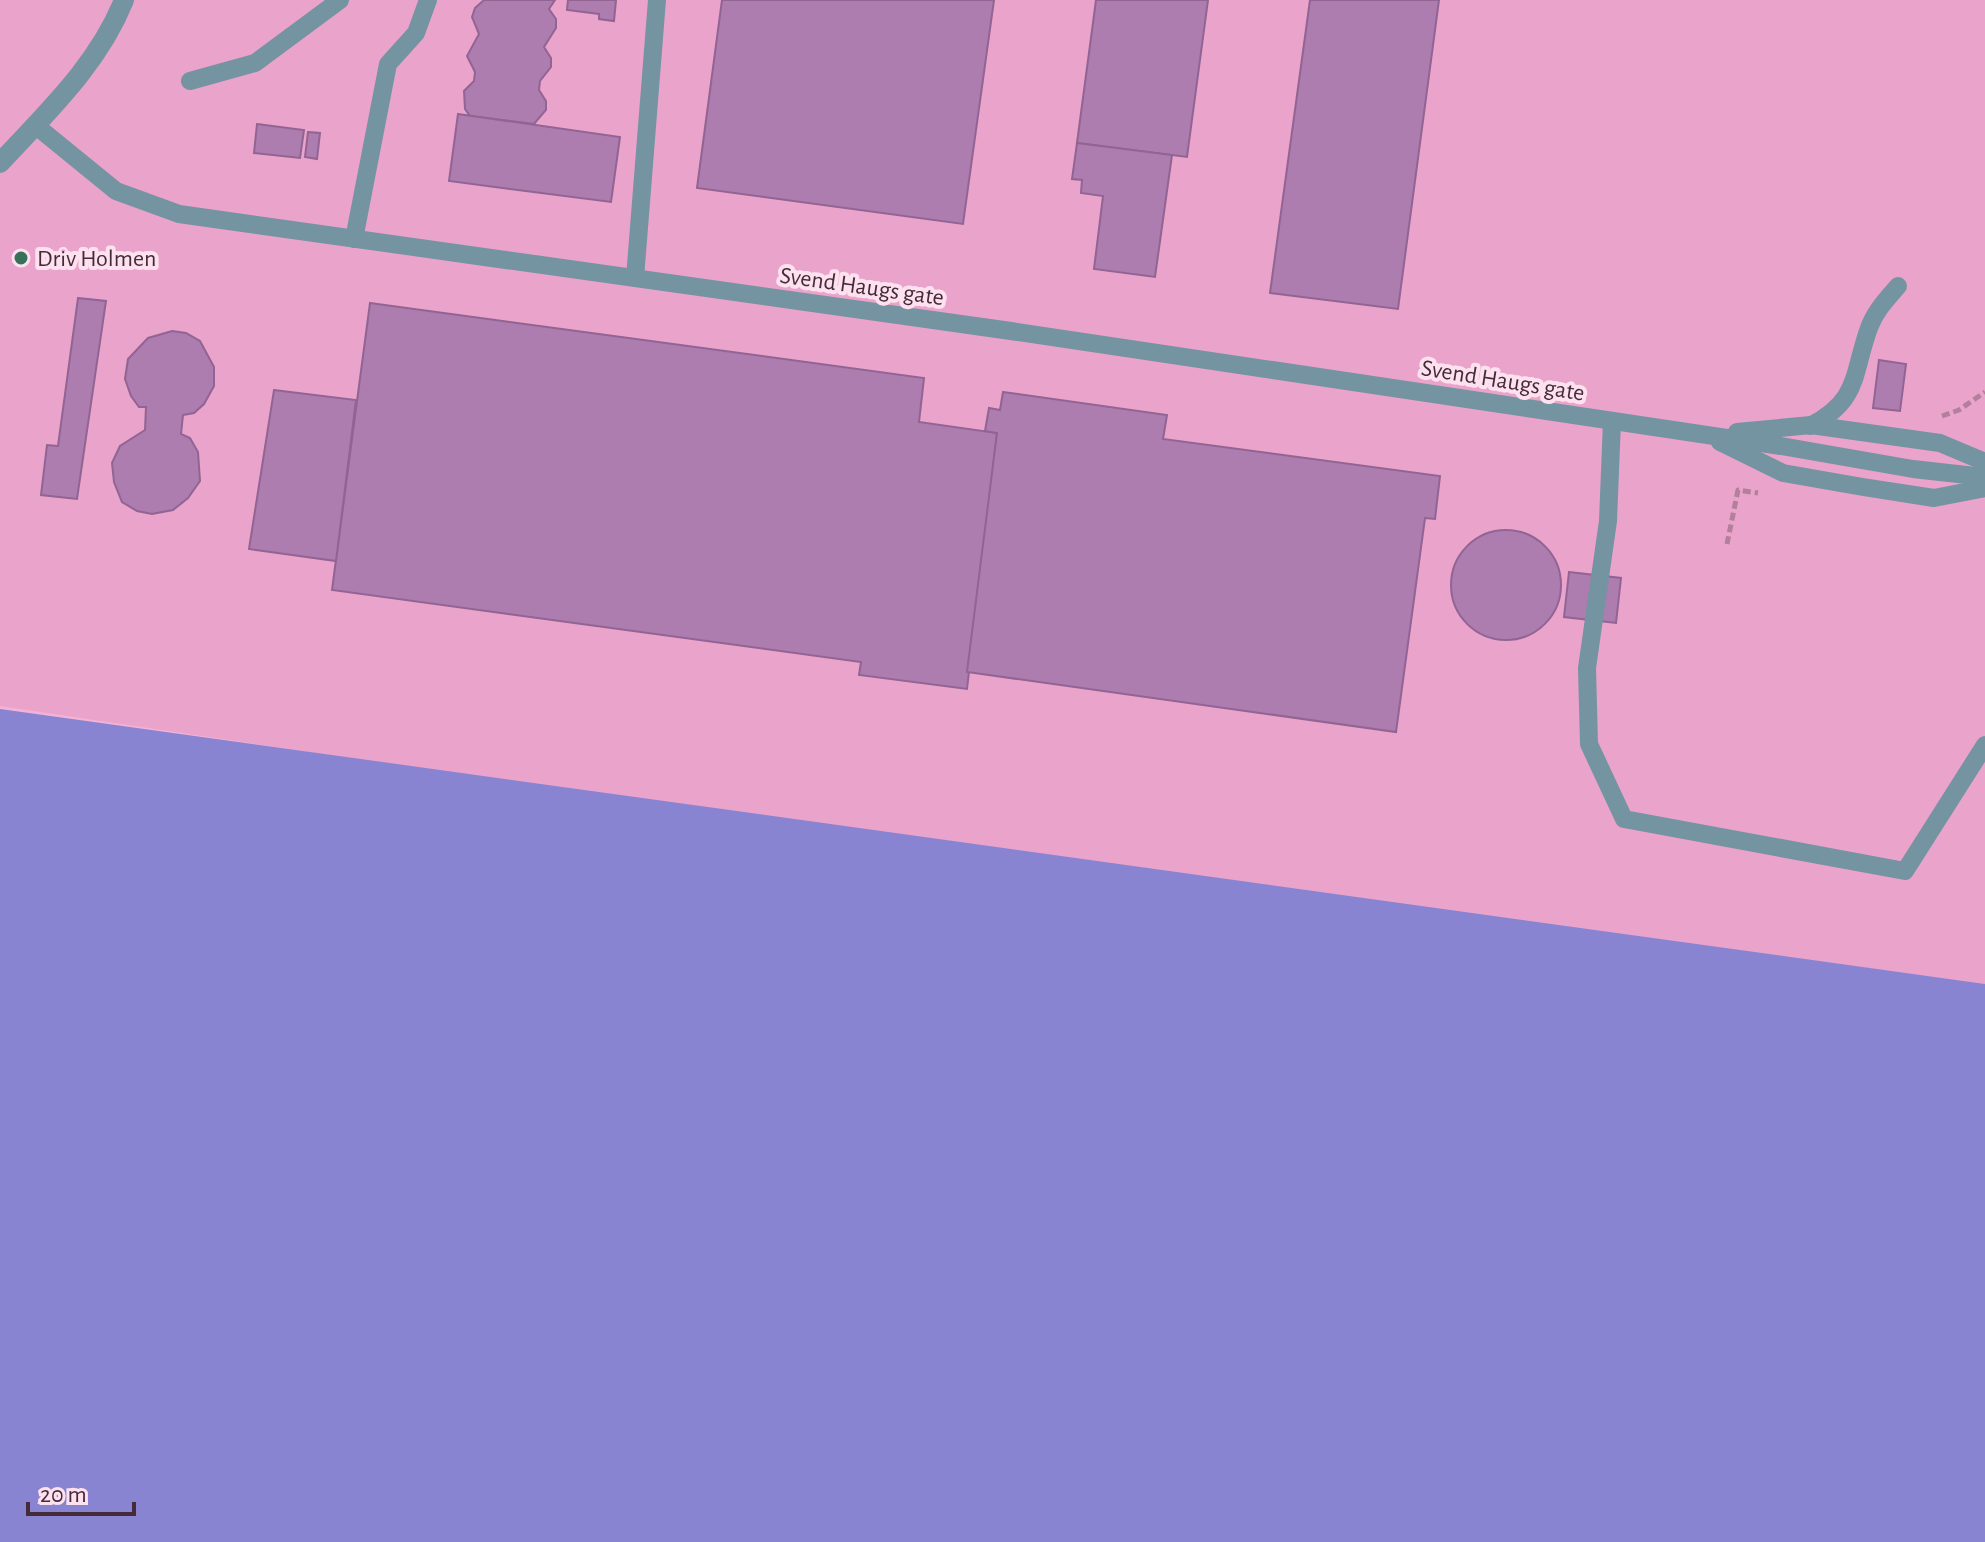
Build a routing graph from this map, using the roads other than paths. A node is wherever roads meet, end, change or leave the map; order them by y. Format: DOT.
graph roads {
  1 [pos="124,0"];
  2 [pos="340,0"];
  3 [pos="428,0"];
  4 [pos="657,0"];
  5 [pos="190,81"];
  6 [pos="35,125"];
  7 [pos="0,163"];
  8 [pos="354,239"];
  9 [pos="635,278"];
  10 [pos="1898,286"];
  11 [pos="1612,421"];
  12 [pos="1811,425"];
  13 [pos="1707,435"];
  14 [pos="1781,446"];
  15 [pos="1985,462"];
  16 [pos="1985,477"];
  17 [pos="1985,488"];
  18 [pos="1985,745"];
  1 -- 6 [label="street"];
  2 -- 5 [label="lane"];
  3 -- 8 [label="lane"];
  4 -- 9 [label="lane"];
  6 -- 7 [label="street"];
  6 -- 8 [label="lane, Svend Haugs gate"];
  8 -- 9 [label="lane, Svend Haugs gate"];
  9 -- 11 [label="lane, Svend Haugs gate"];
  10 -- 12 [label="lane"];
  11 -- 13 [label="lane, Svend Haugs gate"];
  11 -- 18 [label="lane"];
  12 -- 13 [label="lane"];
  12 -- 14 [label="lane"];
  12 -- 15 [label="lane"];
  13 -- 14 [label="lane"];
  13 -- 17 [label="lane"];
  14 -- 16 [label="lane"];
}
